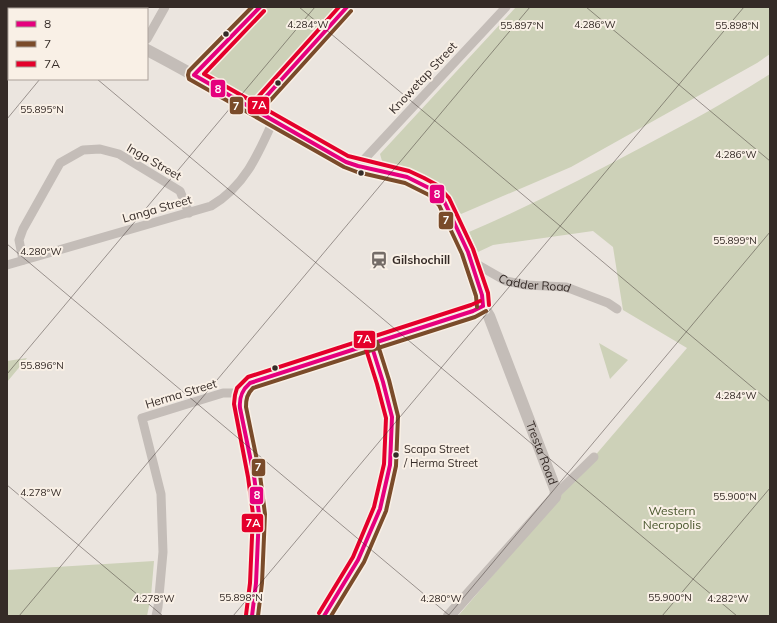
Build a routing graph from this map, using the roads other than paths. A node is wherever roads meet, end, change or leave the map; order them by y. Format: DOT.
graph roads {
  1 [pos="165,7"];
  2 [pos="260,7"];
  3 [pos="347,7"];
  4 [pos="506,7"];
  5 [pos="148,37"];
  6 [pos="148,51"];
  7 [pos="194,75"];
  8 [pos="254,110"];
  9 [pos="273,122"];
  10 [pos="358,166"];
  11 [pos="189,213"];
  12 [pos="470,257"];
  13 [pos="24,260"];
  14 [pos="7,265"];
  15 [pos="483,306"];
  16 [pos="617,309"];
  17 [pos="371,344"];
  18 [pos="240,393"];
  19 [pos="594,457"];
  20 [pos="556,494"];
  21 [pos="156,616"];
  22 [pos="252,616"];
  23 [pos="324,616"];
  24 [pos="449,616"];
  1 -- 5 [label="street"];
  2 -- 7 [label="street"];
  3 -- 8 [label="street"];
  4 -- 10 [label="street, Knowetap Street"];
  6 -- 7 [label="street"];
  7 -- 8 [label="street"];
  8 -- 9 [label="street"];
  9 -- 10 [label="street"];
  9 -- 11 [label="street, Langa Street"];
  10 -- 12 [label="street"];
  11 -- 13 [label="street, Langa Street"];
  11 -- 13 [label="street, Inga Street"];
  12 -- 15 [label="street, Tresta Road"];
  12 -- 16 [label="street, Cadder Road"];
  13 -- 14 [label="street, Langa Street"];
  15 -- 17 [label="street"];
  15 -- 20 [label="street, Tresta Road"];
  17 -- 18 [label="street"];
  17 -- 23 [label="street"];
  18 -- 21 [label="street, Herma Street"];
  18 -- 22 [label="street"];
  19 -- 20 [label="street"];
  20 -- 24 [label="street, Tresta Road"];
}
